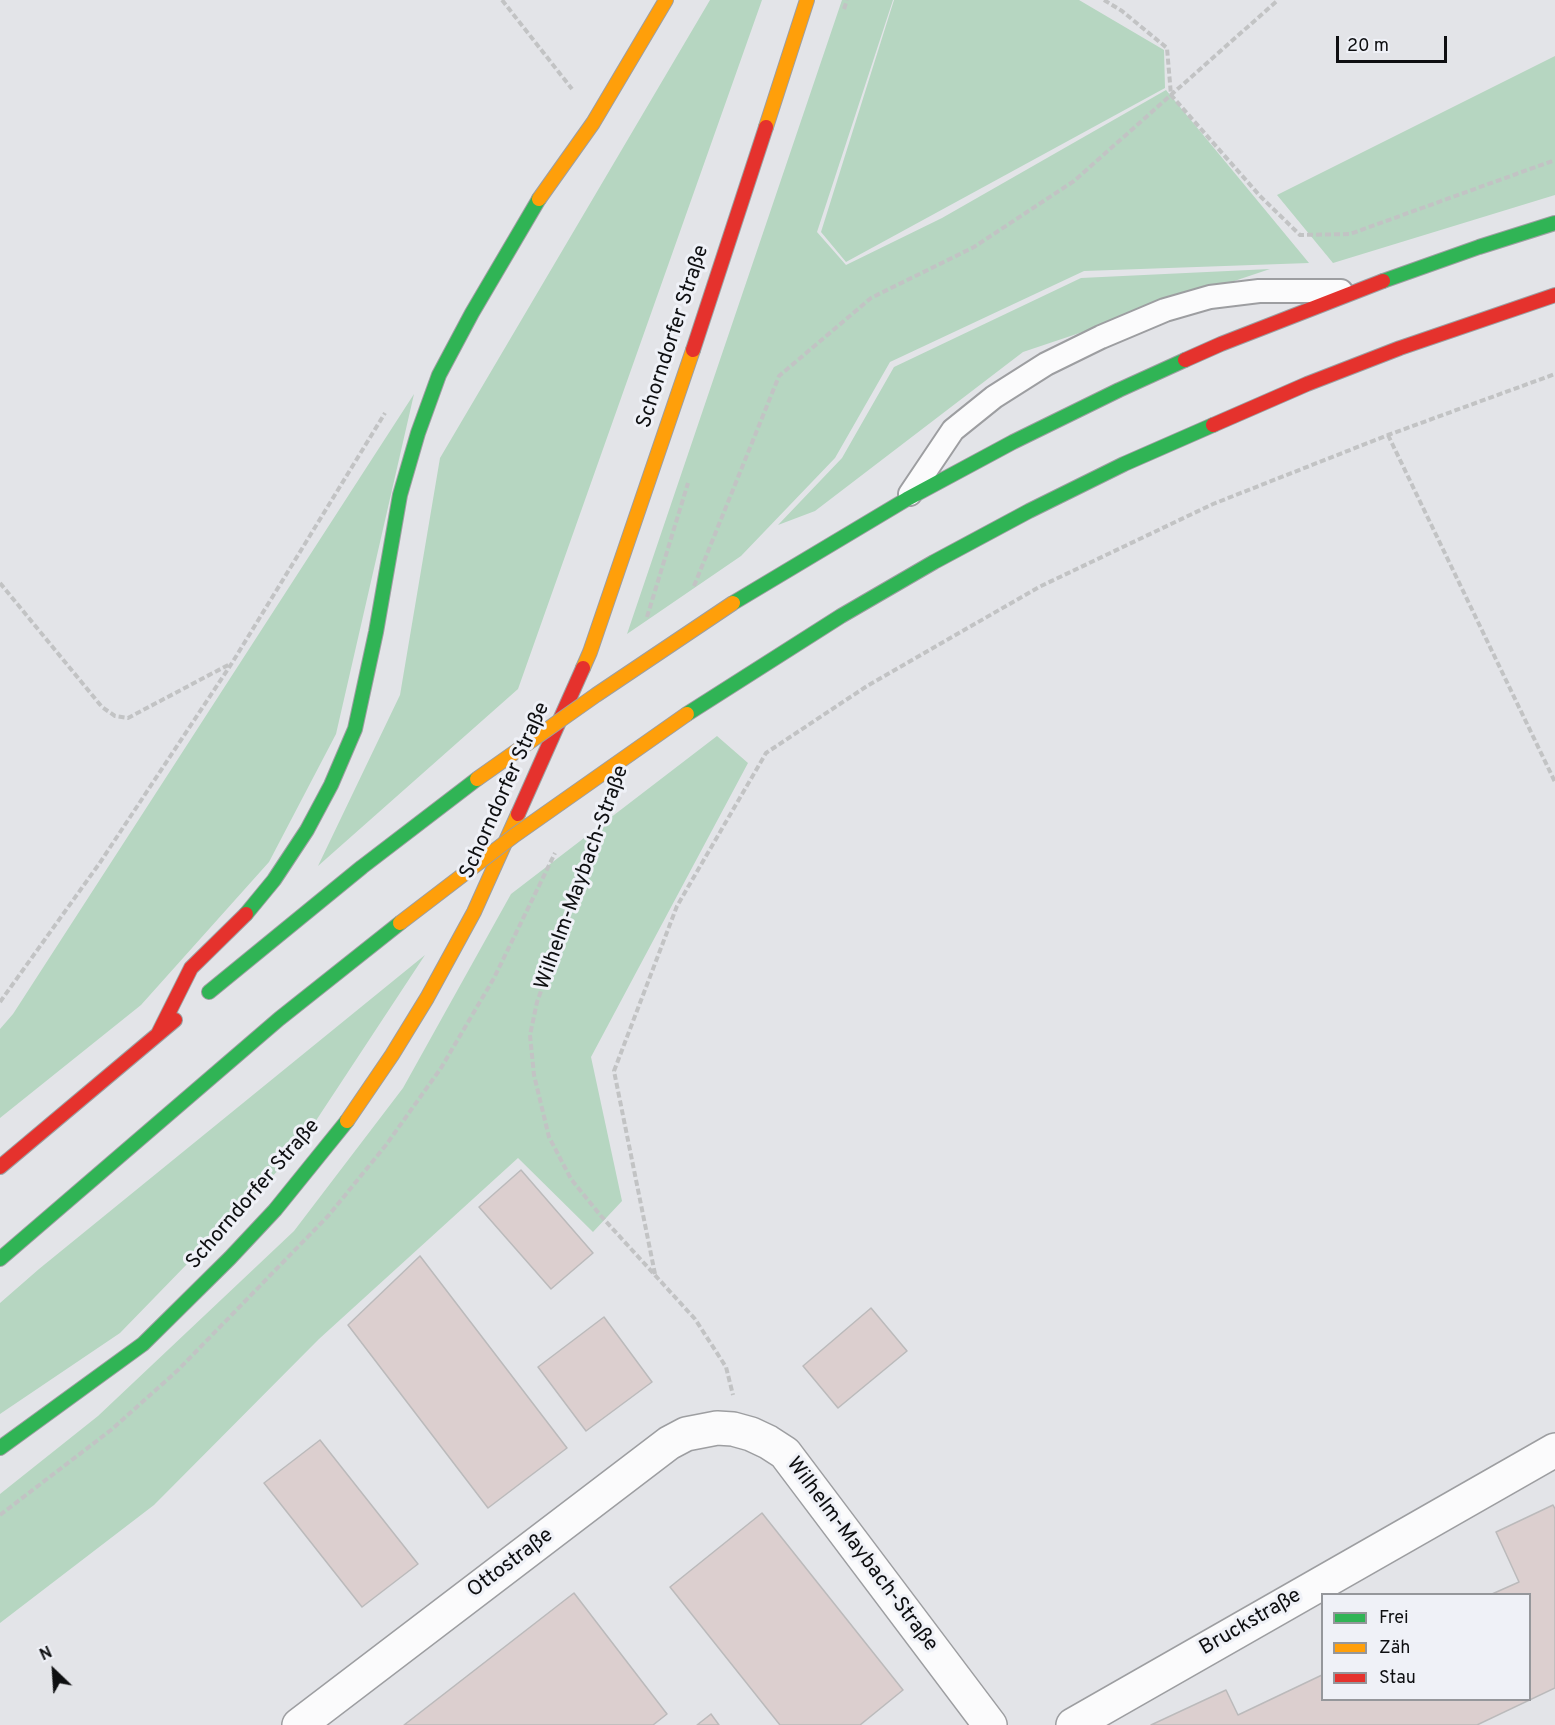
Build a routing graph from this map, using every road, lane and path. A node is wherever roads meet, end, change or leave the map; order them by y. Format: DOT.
graph roads {
  1 [pos="502,0"];
  2 [pos="666,0"];
  3 [pos="807,0"];
  4 [pos="1104,0"];
  5 [pos="1278,0"];
  6 [pos="573,90"];
  7 [pos="1170,95"];
  8 [pos="1555,160"];
  9 [pos="1555,223"];
  10 [pos="1355,291"];
  11 [pos="1555,295"];
  12 [pos="1555,374"];
  13 [pos="1388,435"];
  14 [pos="907,499"];
  15 [pos="0,583"];
  16 [pos="690,595"];
  17 [pos="1555,782"];
  18 [pos="607,813"];
  19 [pos="204,995"];
  20 [pos="0,1002"];
  21 [pos="183,1013"];
  22 [pos="158,1034"];
  23 [pos="0,1167"];
  24 [pos="0,1259"];
  25 [pos="655,1275"];
  26 [pos="733,1430"];
  27 [pos="0,1448"];
  28 [pos="1555,1450"];
  29 [pos="299,1725"];
  30 [pos="990,1725"];
  31 [pos="1073,1725"];
  1 -- 6 [label="path"];
  2 -- 22 [label="main road"];
  3 -- 27 [label="main road, Schorndorfer Straße"];
  4 -- 7 [label="path"];
  5 -- 7 [label="path"];
  7 -- 8 [label="path"];
  7 -- 16 [label="path"];
  9 -- 10 [label="main road"];
  10 -- 14 [label="main road"];
  10 -- 14 [label="lane"];
  11 -- 24 [label="main road, bridge"];
  12 -- 13 [label="path"];
  13 -- 17 [label="path"];
  13 -- 25 [label="path"];
  14 -- 19 [label="main road, bridge"];
  15 -- 20 [label="path"];
  18 -- 25 [label="path, Wilhelm-Maybach-Straße"];
  21 -- 22 [label="main road"];
  22 -- 23 [label="main road"];
  25 -- 26 [label="path, Wilhelm-Maybach-Straße"];
  26 -- 29 [label="street, Ottostraße"];
  26 -- 30 [label="street, Wilhelm-Maybach-Straße"];
  28 -- 31 [label="street, Bruckstraße"];
}
